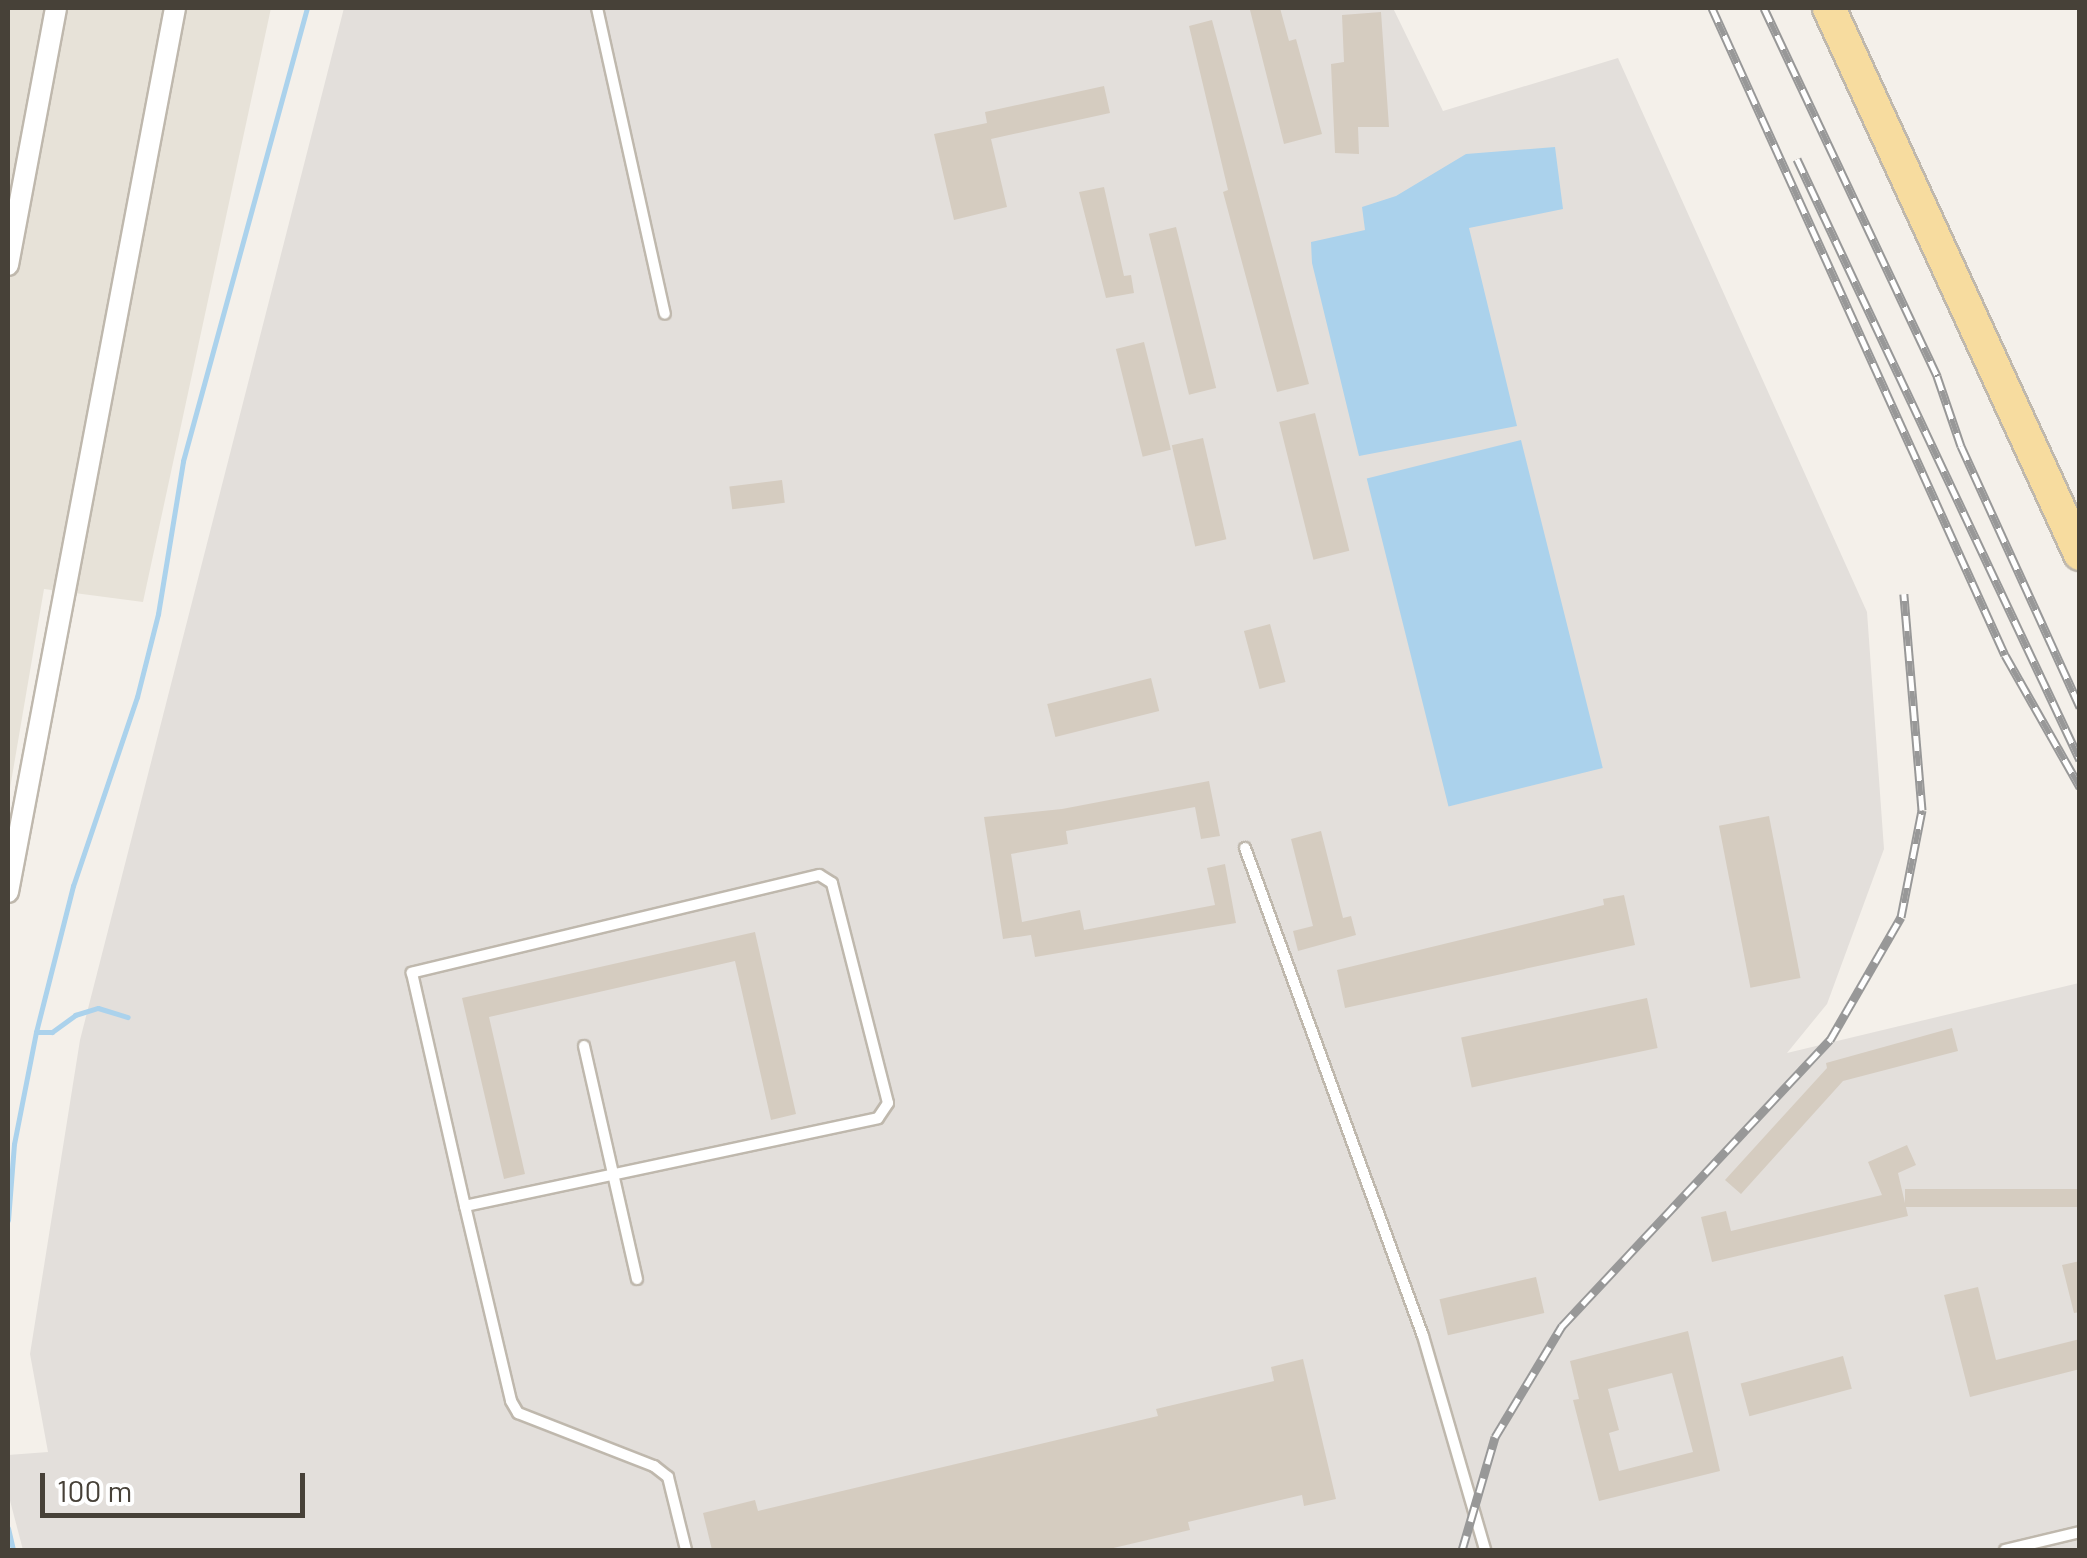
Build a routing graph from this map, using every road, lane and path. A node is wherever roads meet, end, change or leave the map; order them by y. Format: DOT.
graph roads {
  1 [pos="56,8"];
  2 [pos="175,8"];
  3 [pos="596,8"];
  4 [pos="1830,8"];
  5 [pos="8,265"];
  6 [pos="665,314"];
  7 [pos="2080,554"];
  8 [pos="1245,848"];
  9 [pos="8,892"];
  10 [pos="584,1046"];
  11 [pos="613,1174"];
  12 [pos="465,1206"];
  13 [pos="636,1278"];
  14 [pos="2080,1532"];
  15 [pos="686,1550"];
  16 [pos="1485,1550"];
  17 [pos="2005,1550"];
  1 -- 5 [label="street"];
  2 -- 9 [label="street"];
  3 -- 6 [label="lane"];
  4 -- 7 [label="main road"];
  8 -- 16 [label="lane"];
  10 -- 11 [label="lane"];
  11 -- 12 [label="lane"];
  11 -- 12 [label="lane"];
  11 -- 13 [label="lane"];
  12 -- 15 [label="lane"];
  14 -- 17 [label="lane"];
}
